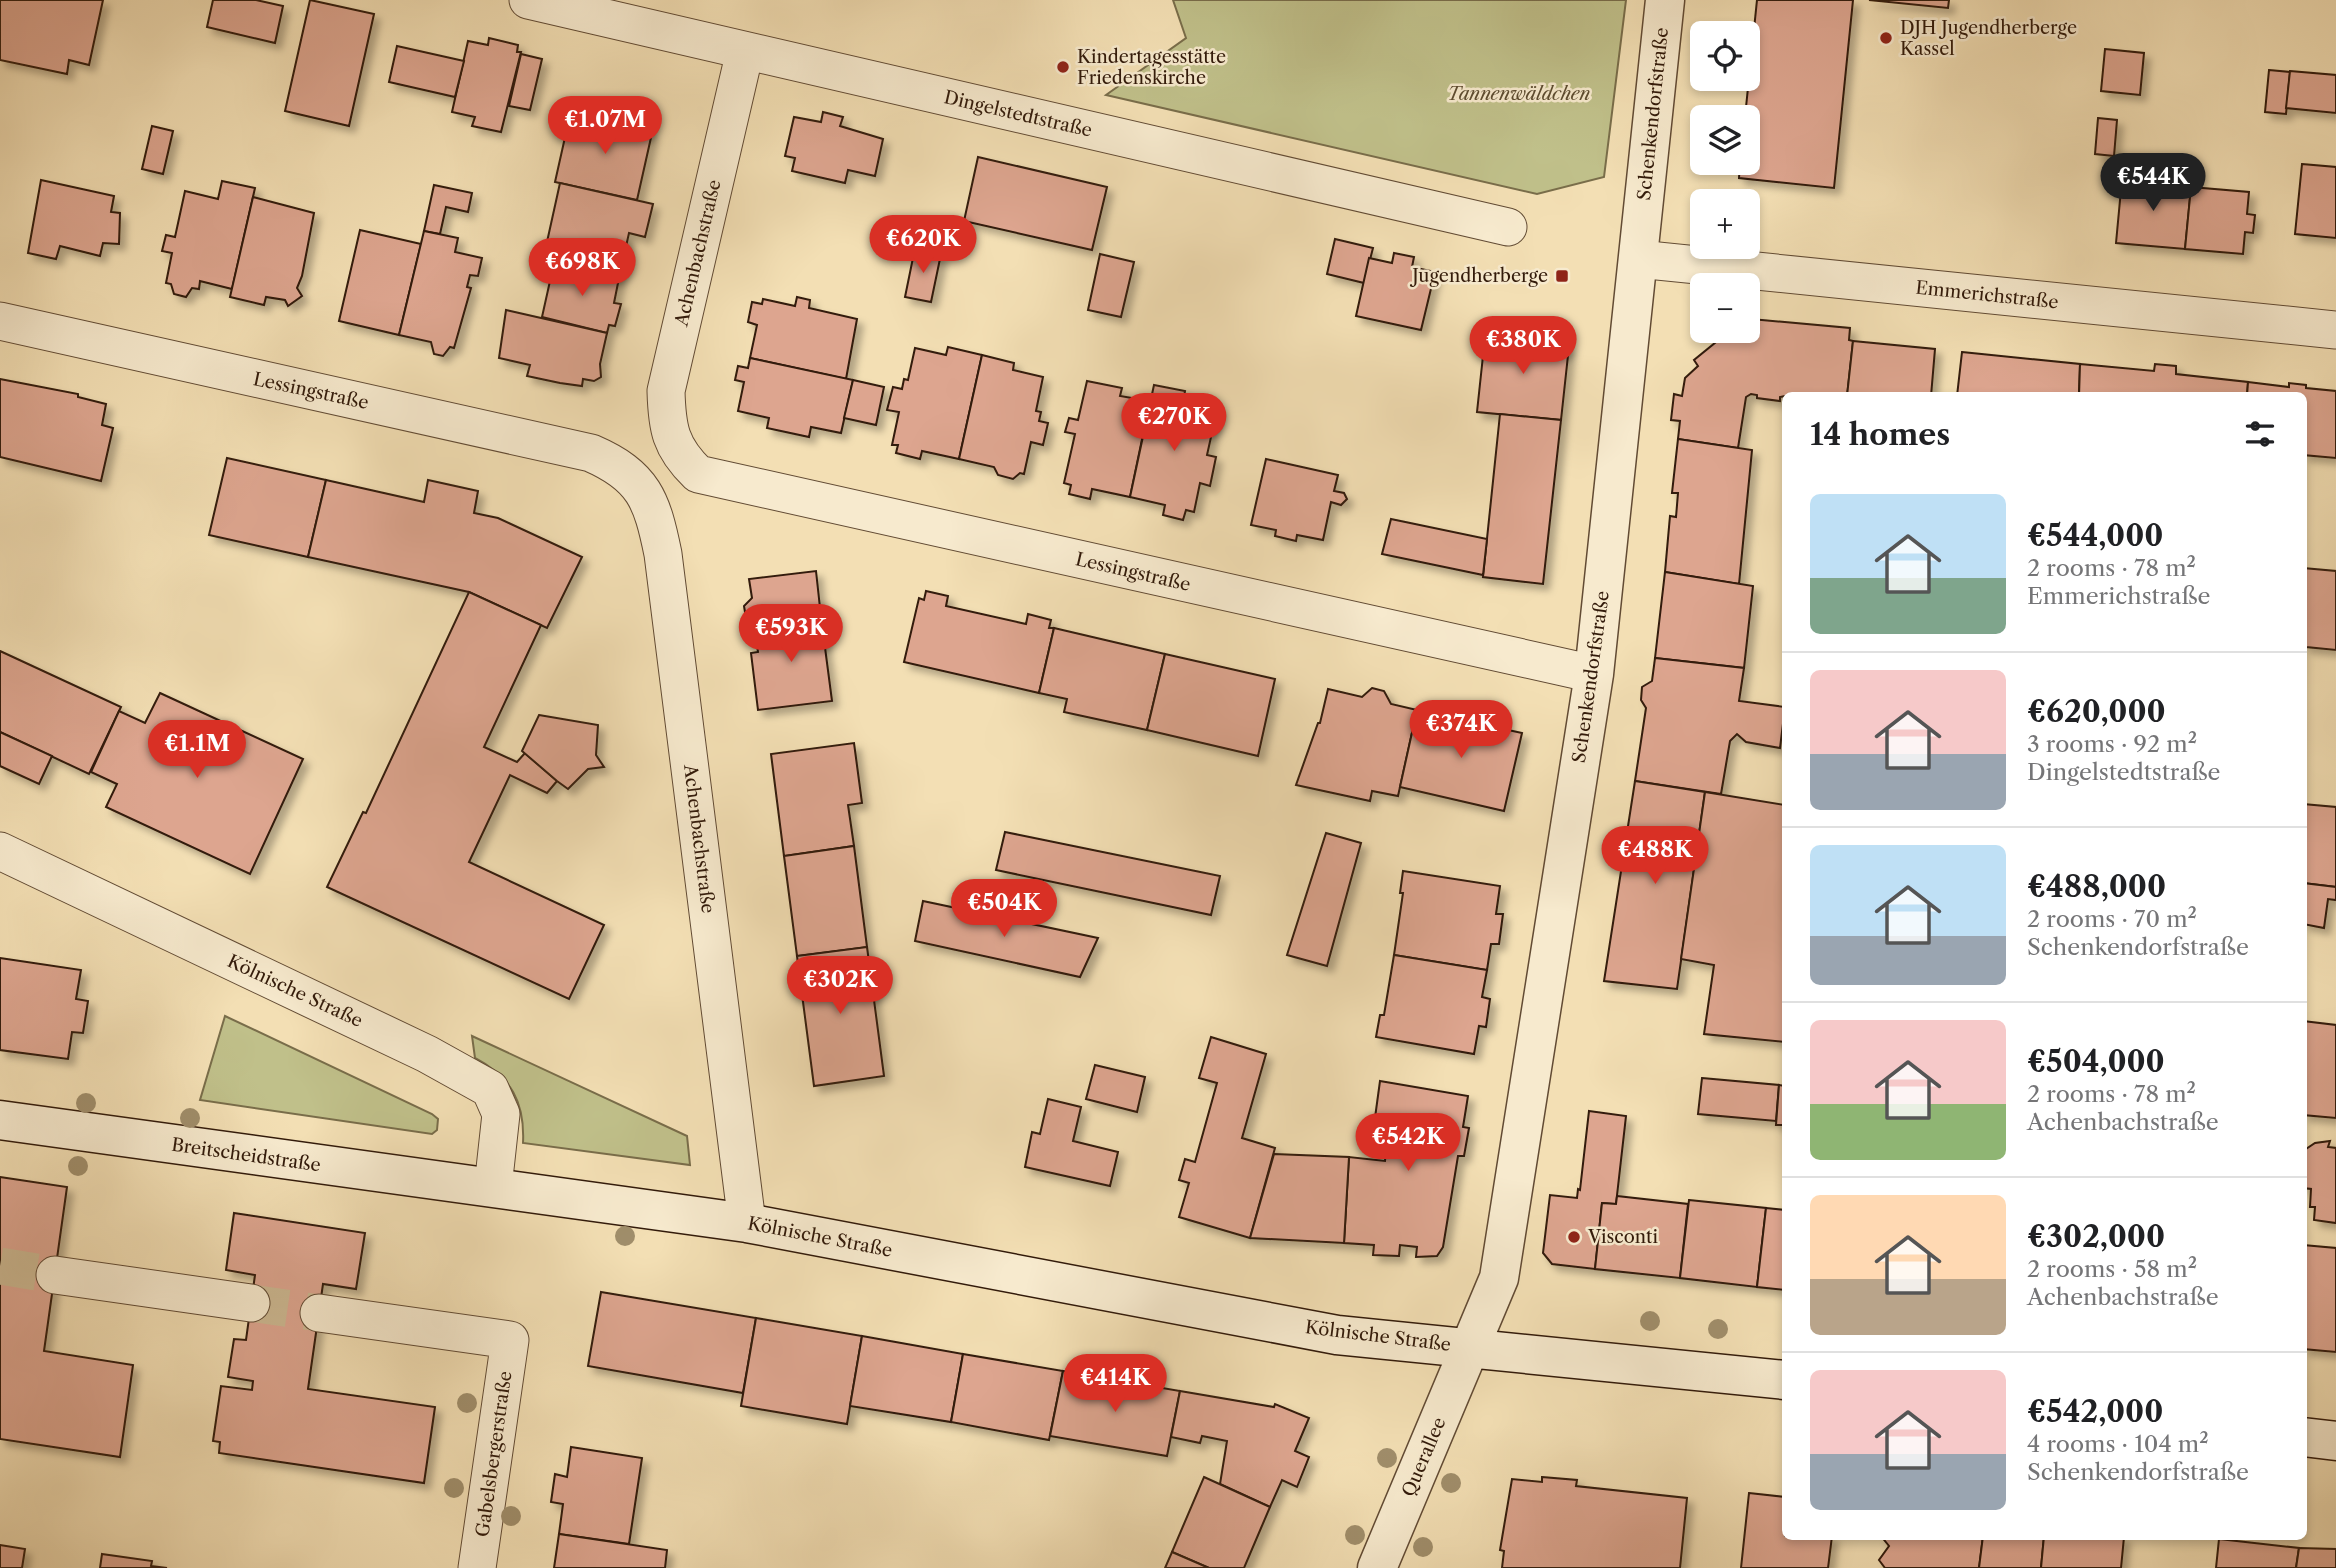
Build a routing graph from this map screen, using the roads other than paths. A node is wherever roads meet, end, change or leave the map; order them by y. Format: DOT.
graph roads {
  1 [pos="528,0"];
  2 [pos="1665,0"];
  3 [pos="745,51"];
  4 [pos="1508,227"];
  5 [pos="1638,259"];
  6 [pos="0,321"];
  7 [pos="2336,330"];
  8 [pos="679,456"];
  9 [pos="621,466"];
  10 [pos="1594,674"];
  11 [pos="0,851"];
  12 [pos="0,1120"];
  13 [pos="493,1188"];
  14 [pos="747,1223"];
  15 [pos="55,1275"];
  16 [pos="251,1303"];
  17 [pos="319,1313"];
  18 [pos="1472,1347"];
  19 [pos="1782,1381"];
  20 [pos="2307,1437"];
  21 [pos="2336,1441"];
  22 [pos="477,1568"];
  23 [pos="1377,1568"];
  1 -- 3 [label="street, Dingelstedtstraße"];
  2 -- 5 [label="main road, Schenkendorfstraße"];
  3 -- 4 [label="street, Dingelstedtstraße"];
  3 -- 8 [label="street, Achenbachstraße"];
  5 -- 7 [label="street, Emmerichstraße"];
  5 -- 10 [label="main road, Schenkendorfstraße"];
  6 -- 9 [label="street, Lessingstraße"];
  8 -- 10 [label="street, Lessingstraße"];
  9 -- 14 [label="street, Achenbachstraße"];
  10 -- 18 [label="main road, Schenkendorfstraße"];
  11 -- 13 [label="street, Kölnische Straße"];
  12 -- 13 [label="main road, Breitscheidstraße"];
  13 -- 14 [label="main road, Kölnische Straße"];
  14 -- 18 [label="main road, Kölnische Straße"];
  15 -- 16 [label="street"];
  17 -- 22 [label="street, Gabelsbergerstraße"];
  18 -- 19 [label="main road, Kölnische Straße"];
  18 -- 23 [label="main road, Querallee"];
  20 -- 21 [label="main road"];
}
